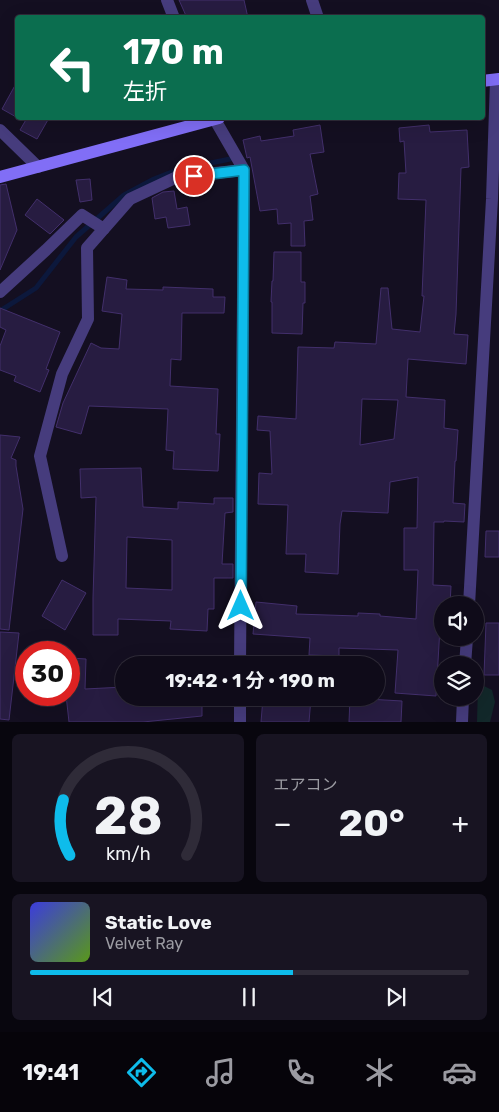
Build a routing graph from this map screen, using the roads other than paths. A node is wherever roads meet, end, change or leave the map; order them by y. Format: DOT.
graph roads {
  1 [pos="167,0"];
  2 [pos="312,0"];
  3 [pos="173,15"];
  4 [pos="317,15"];
  5 [pos="485,80"];
  6 [pos="498,80"];
  7 [pos="209,120"];
  8 [pos="217,120"];
  9 [pos="0,130"];
  10 [pos="38,167"];
  11 [pos="244,170"];
  12 [pos="0,177"];
  13 [pos="495,199"];
  14 [pos="104,229"];
  15 [pos="0,292"];
  16 [pos="62,556"];
  17 [pos="470,596"];
  18 [pos="240,656"];
  19 [pos="240,706"];
  20 [pos="463,706"];
  21 [pos="240,722"];
  22 [pos="462,722"];
  1 -- 3 [label="street"];
  2 -- 4 [label="street"];
  5 -- 6 [label="street"];
  6 -- 13 [label="street"];
  7 -- 10 [label="street"];
  8 -- 11 [label="street"];
  9 -- 10 [label="street"];
  10 -- 12 [label="street"];
  11 -- 14 [label="street"];
  11 -- 18 [label="street"];
  13 -- 17 [label="street"];
  14 -- 15 [label="street"];
  14 -- 16 [label="street"];
  19 -- 21 [label="street"];
  20 -- 22 [label="street"];
}
